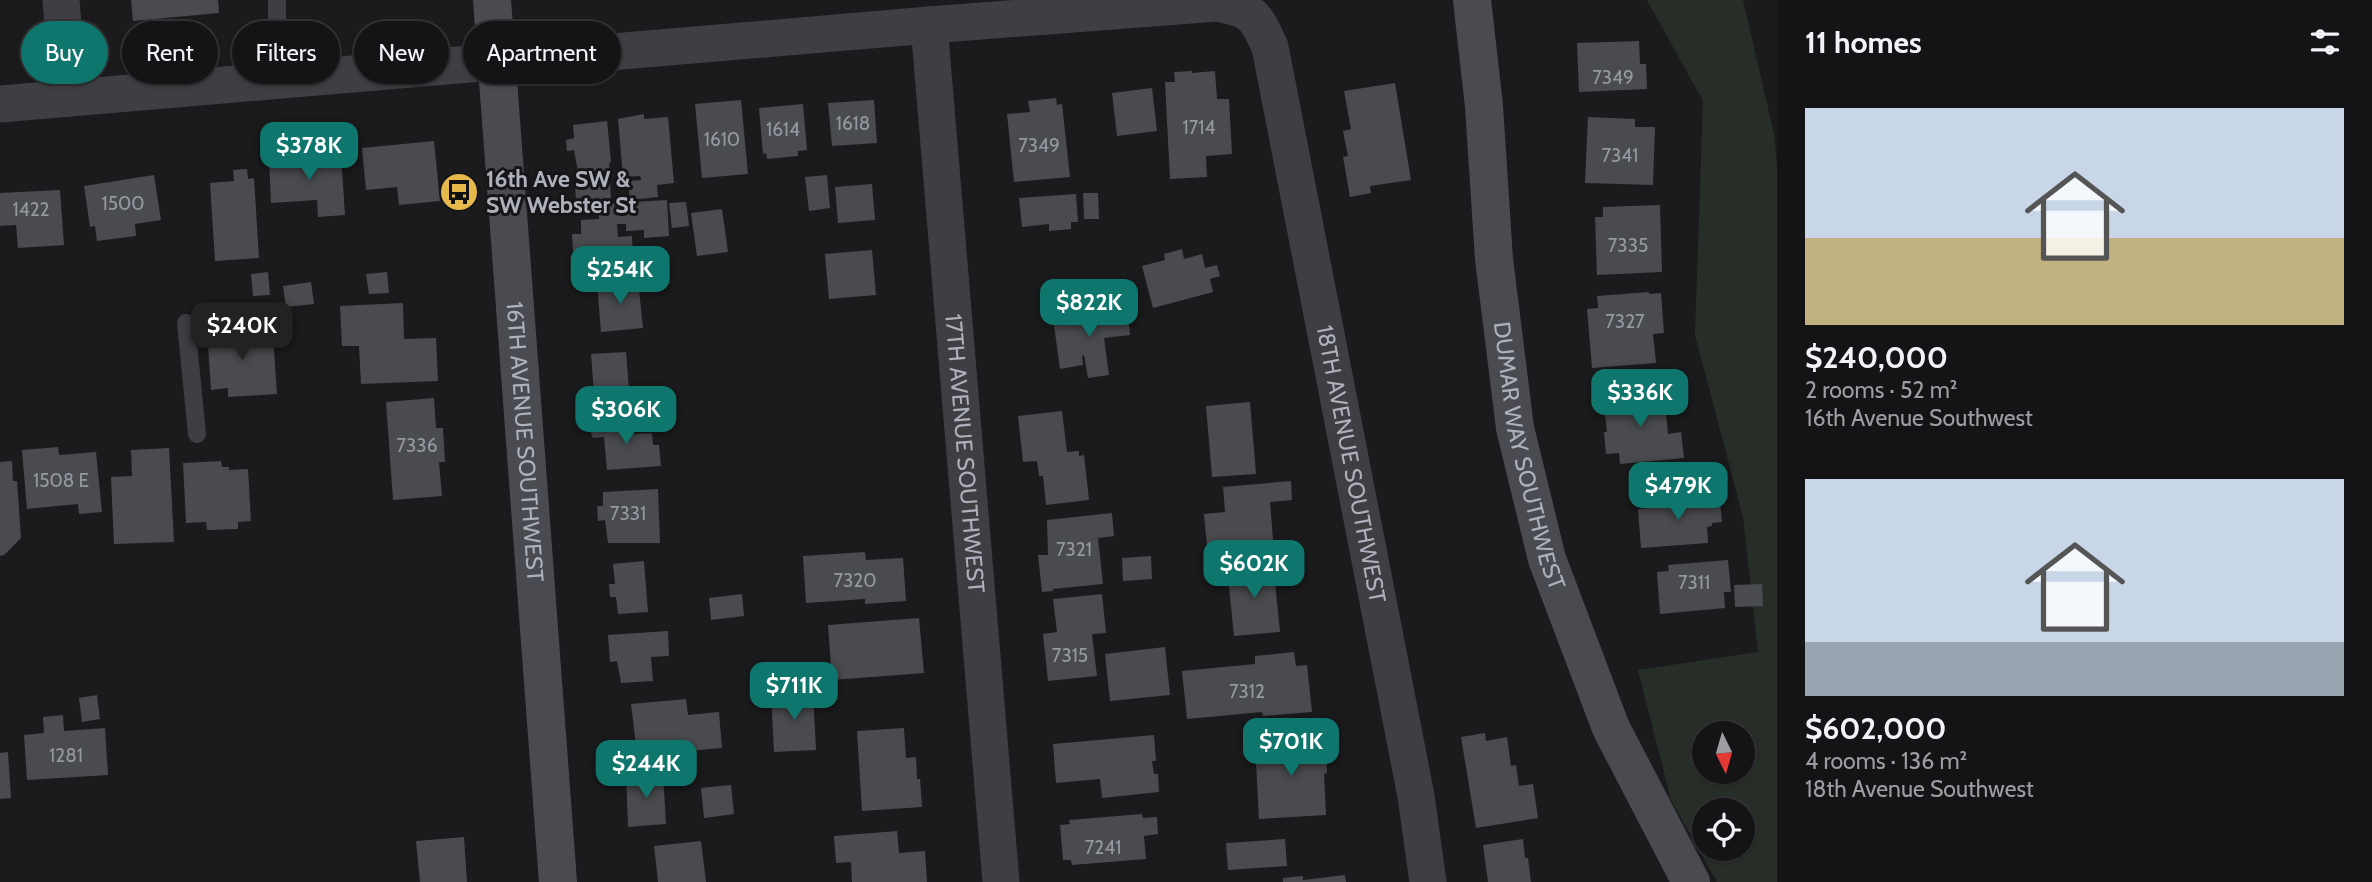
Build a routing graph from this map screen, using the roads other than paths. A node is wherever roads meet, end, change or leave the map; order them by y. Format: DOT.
graph roads {
  1 [pos="61,0"];
  2 [pos="276,0"];
  3 [pos="492,0"];
  4 [pos="1472,0"];
  5 [pos="276,21"];
  6 [pos="493,21"];
  7 [pos="929,25"];
  8 [pos="621,51"];
  9 [pos="463,65"];
  10 [pos="340,75"];
  11 [pos="232,84"];
  12 [pos="498,84"];
  13 [pos="69,98"];
  14 [pos="0,104"];
  15 [pos="187,323"];
  16 [pos="197,434"];
  17 [pos="558,882"];
  18 [pos="1001,882"];
  19 [pos="1428,882"];
  20 [pos="1691,882"];
  1 -- 13 [label="street"];
  2 -- 5 [label="lane"];
  3 -- 6 [label="street, 16TH AVENUE SOUTHWEST"];
  4 -- 20 [label="street, DUMAR WAY SOUTHWEST"];
  7 -- 8 [label="street, 18TH AVENUE SOUTHWEST"];
  7 -- 18 [label="street, 17TH AVENUE SOUTHWEST"];
  7 -- 19 [label="street, 18TH AVENUE SOUTHWEST"];
  9 -- 10 [label="street, 18TH AVENUE SOUTHWEST"];
  11 -- 13 [label="street, 18TH AVENUE SOUTHWEST"];
  12 -- 17 [label="street, 16TH AVENUE SOUTHWEST"];
  13 -- 14 [label="street, 18TH AVENUE SOUTHWEST"];
  15 -- 16 [label="lane"];
}
